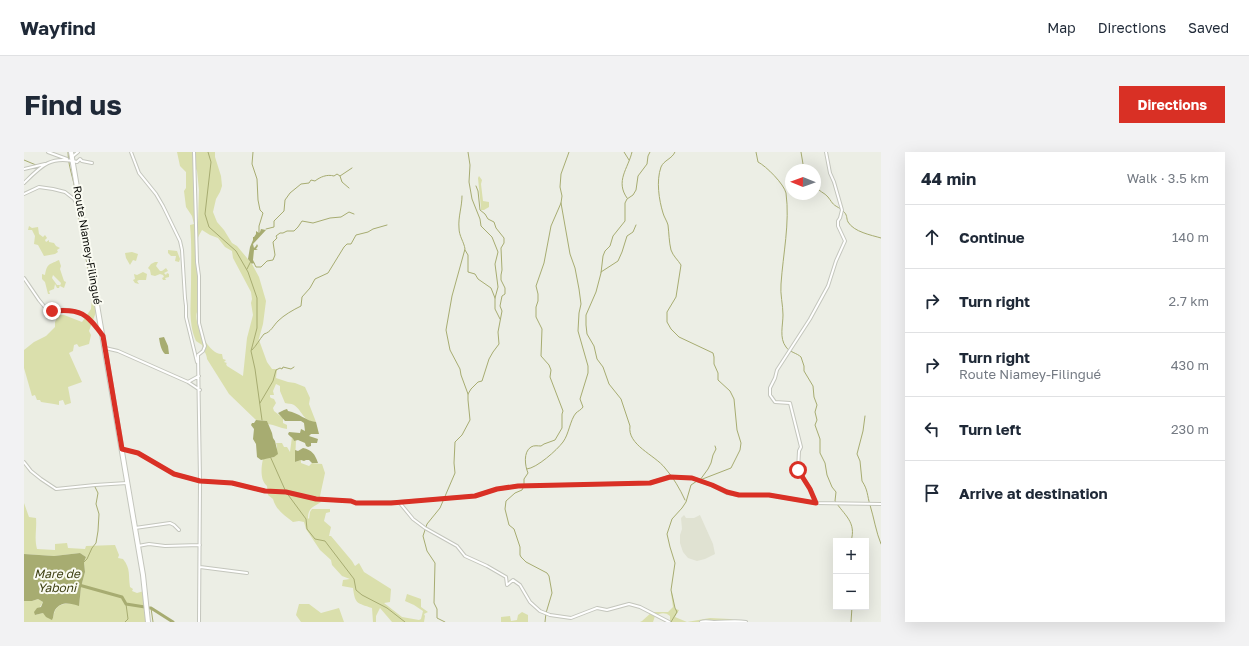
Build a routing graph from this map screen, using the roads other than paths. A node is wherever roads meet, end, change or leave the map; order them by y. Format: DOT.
graph roads {
  1 [pos="48,152"];
  2 [pos="71,152"];
  3 [pos="78,152"];
  4 [pos="130,152"];
  5 [pos="194,152"];
  6 [pos="826,152"];
  7 [pos="71,159"];
  8 [pos="46,163"];
  9 [pos="92,163"];
  10 [pos="24,169"];
  11 [pos="24,183"];
  12 [pos="24,194"];
  13 [pos="82,210"];
  14 [pos="24,278"];
  15 [pos="103,336"];
  16 [pos="105,348"];
  17 [pos="198,363"];
  18 [pos="199,376"];
  19 [pos="188,382"];
  20 [pos="200,390"];
  21 [pos="122,449"];
  22 [pos="24,462"];
  23 [pos="200,481"];
  24 [pos="128,483"];
  25 [pos="399,502"];
  26 [pos="816,503"];
  27 [pos="881,504"];
  28 [pos="135,528"];
  29 [pos="179,530"];
  30 [pos="200,545"];
  31 [pos="138,546"];
  32 [pos="200,567"];
  33 [pos="247,573"];
  34 [pos="148,622"];
  35 [pos="199,622"];
  36 [pos="669,622"];
  37 [pos="701,622"];
  38 [pos="746,622"];
  1 -- 7 [label="street"];
  2 -- 7 [label="main road, Route Niamey-Filingué"];
  3 -- 7 [label="street"];
  4 -- 17 [label="street"];
  5 -- 17 [label="street"];
  6 -- 26 [label="street"];
  7 -- 8 [label="street"];
  7 -- 9 [label="street"];
  7 -- 13 [label="main road, Route Niamey-Filingué"];
  8 -- 10 [label="street"];
  8 -- 11 [label="street"];
  12 -- 13 [label="street"];
  13 -- 15 [label="main road, Route Niamey-Filingué"];
  14 -- 15 [label="street"];
  15 -- 16 [label="main road, Route Niamey-Filingué"];
  16 -- 19 [label="street"];
  16 -- 21 [label="main road, Route Niamey-Filingué"];
  17 -- 18 [label="street"];
  18 -- 19 [label="street"];
  18 -- 20 [label="street"];
  19 -- 20 [label="street"];
  20 -- 23 [label="street"];
  21 -- 23 [label="street"];
  21 -- 24 [label="main road, Route Niamey-Filingué"];
  22 -- 24 [label="street"];
  23 -- 25 [label="street"];
  23 -- 30 [label="street"];
  24 -- 28 [label="main road, Route Niamey-Filingué"];
  25 -- 26 [label="street"];
  25 -- 36 [label="street"];
  26 -- 27 [label="street"];
  28 -- 29 [label="street"];
  28 -- 31 [label="main road, Route Niamey-Filingué"];
  30 -- 31 [label="street"];
  30 -- 32 [label="street"];
  31 -- 34 [label="main road, Route Niamey-Filingué"];
  32 -- 33 [label="street"];
  32 -- 35 [label="street"];
  37 -- 38 [label="street"];
}
